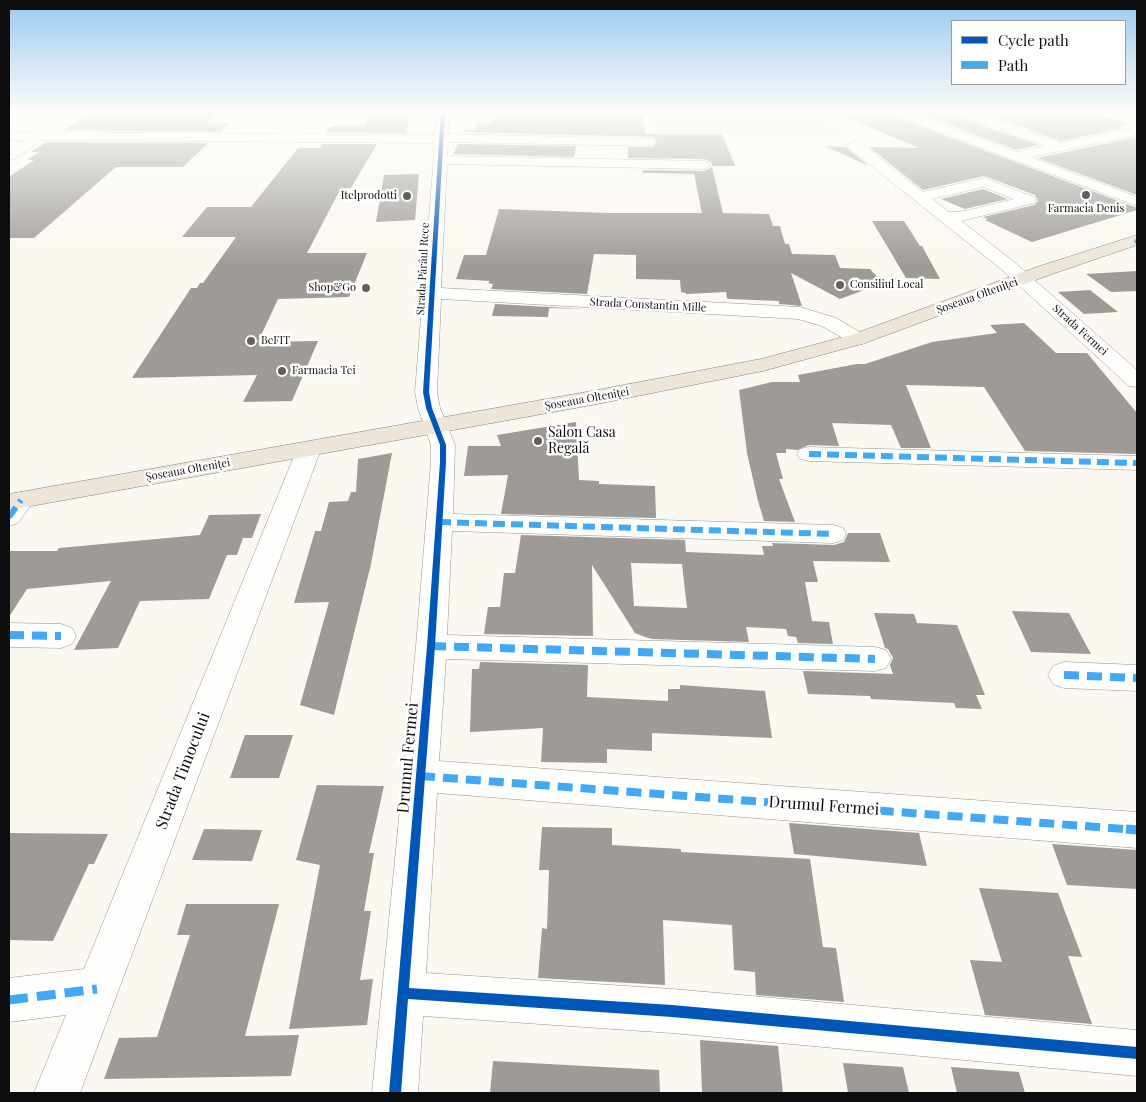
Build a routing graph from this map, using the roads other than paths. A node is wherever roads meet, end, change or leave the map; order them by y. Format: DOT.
graph roads {
  1 [pos="440,162"];
  2 [pos="876,162"];
  3 [pos="1033,162"];
  4 [pos="704,165"];
  5 [pos="440,166"];
  6 [pos="600,175"];
  7 [pos="1080,180"];
  8 [pos="1054,187"];
  9 [pos="1037,192"];
  10 [pos="1019,196"];
  11 [pos="920,197"];
  12 [pos="1137,202"];
  13 [pos="946,217"];
  14 [pos="1136,241"];
  15 [pos="1023,279"];
  16 [pos="433,293"];
  17 [pos="858,339"];
  18 [pos="1137,381"];
  19 [pos="437,426"];
  20 [pos="309,449"];
  21 [pos="810,454"];
  22 [pos="1137,463"];
  23 [pos="13,506"];
  24 [pos="439,522"];
  25 [pos="833,534"];
  26 [pos="9,635"];
  27 [pos="61,636"];
  28 [pos="431,646"];
  29 [pos="875,659"];
  30 [pos="1064,675"];
  31 [pos="1137,678"];
  32 [pos="420,776"];
  33 [pos="1137,830"];
  34 [pos="97,989"];
  35 [pos="403,993"];
  36 [pos="9,1000"];
  37 [pos="1137,1053"];
  38 [pos="57,1093"];
  39 [pos="395,1093"];
  1 -- 5 [label="street, Strada Pârâul Rece"];
  2 -- 11 [label="street, Strada Fermei"];
  3 -- 7 [label="street"];
  4 -- 5 [label="street"];
  5 -- 6 [label="street"];
  5 -- 16 [label="street, Strada Pârâul Rece"];
  7 -- 8 [label="street"];
  7 -- 12 [label="street"];
  9 -- 10 [label="street"];
  10 -- 11 [label="street"];
  10 -- 13 [label="street"];
  11 -- 13 [label="street, Strada Fermei"];
  13 -- 15 [label="street, Strada Fermei"];
  14 -- 15 [label="main road, Șoseaua Olteniței"];
  15 -- 17 [label="main road, Șoseaua Olteniței"];
  15 -- 18 [label="street, Strada Fermei"];
  16 -- 17 [label="street, Strada Constantin Mille"];
  16 -- 19 [label="street, Strada Pârâul Rece"];
  17 -- 19 [label="main road, Șoseaua Olteniței"];
  19 -- 20 [label="main road, Șoseaua Olteniței"];
  19 -- 24 [label="street, Drumul Fermei"];
  20 -- 23 [label="main road, Șoseaua Olteniței"];
  20 -- 34 [label="street, Strada Timocului"];
  21 -- 22 [label="street"];
  24 -- 25 [label="street"];
  24 -- 28 [label="street, Drumul Fermei"];
  26 -- 27 [label="street"];
  28 -- 29 [label="street"];
  28 -- 32 [label="street, Drumul Fermei"];
  30 -- 31 [label="street"];
  32 -- 33 [label="street, Drumul Fermei"];
  32 -- 35 [label="street, Drumul Fermei"];
  34 -- 36 [label="street"];
  34 -- 38 [label="street, Strada Timocului"];
  35 -- 37 [label="street"];
  35 -- 39 [label="street, Drumul Fermei"];
}
